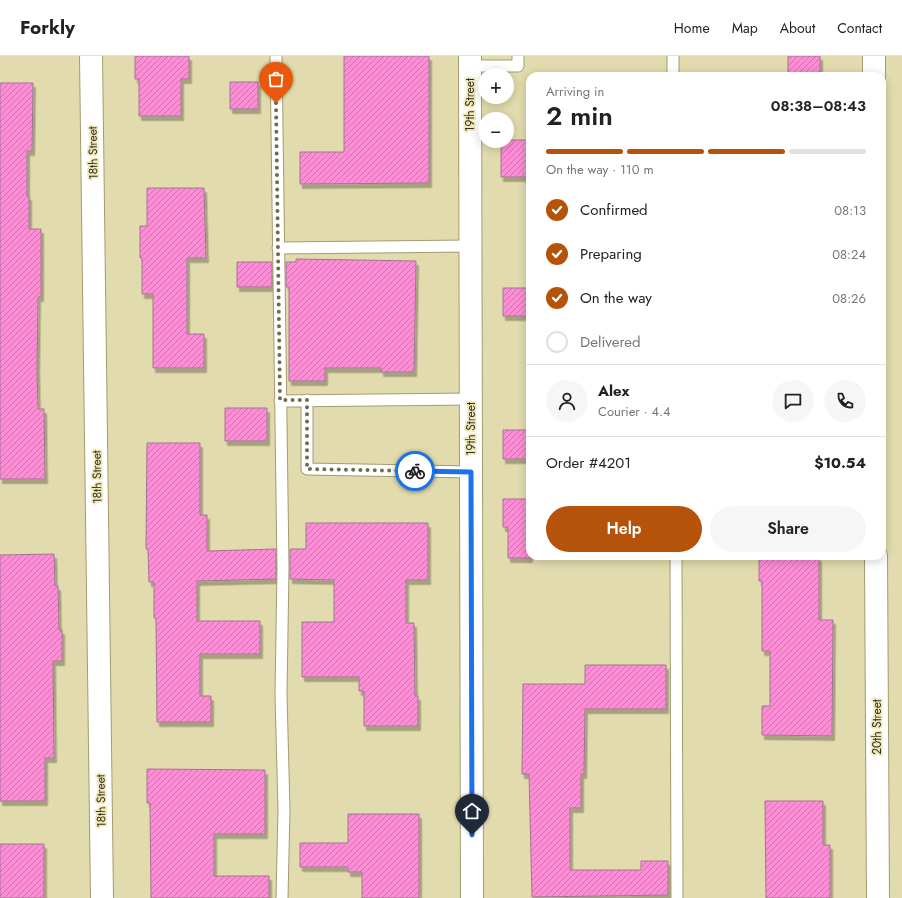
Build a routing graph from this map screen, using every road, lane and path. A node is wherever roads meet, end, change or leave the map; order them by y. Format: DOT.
graph roads {
  1 [pos="91,56"];
  2 [pos="276,56"];
  3 [pos="518,56"];
  4 [pos="673,56"];
  5 [pos="874,56"];
  6 [pos="470,61"];
  7 [pos="674,72"];
  8 [pos="874,72"];
  9 [pos="470,246"];
  10 [pos="278,248"];
  11 [pos="471,399"];
  12 [pos="280,400"];
  13 [pos="307,400"];
  14 [pos="471,472"];
  15 [pos="676,560"];
  16 [pos="876,560"];
  17 [pos="102,898"];
  18 [pos="282,898"];
  19 [pos="472,898"];
  20 [pos="677,898"];
  21 [pos="878,898"];
  1 -- 17 [label="street, 18th Street"];
  2 -- 10 [label="lane"];
  3 -- 6 [label="lane"];
  4 -- 7 [label="lane"];
  5 -- 8 [label="street"];
  6 -- 9 [label="street, 19th Street"];
  9 -- 10 [label="lane"];
  9 -- 11 [label="street, 19th Street"];
  10 -- 12 [label="lane"];
  11 -- 13 [label="lane"];
  11 -- 14 [label="street, 19th Street"];
  12 -- 13 [label="lane"];
  12 -- 18 [label="lane"];
  13 -- 14 [label="lane"];
  14 -- 19 [label="street, 19th Street"];
  15 -- 20 [label="lane"];
  16 -- 21 [label="street, 20th Street"];
}
